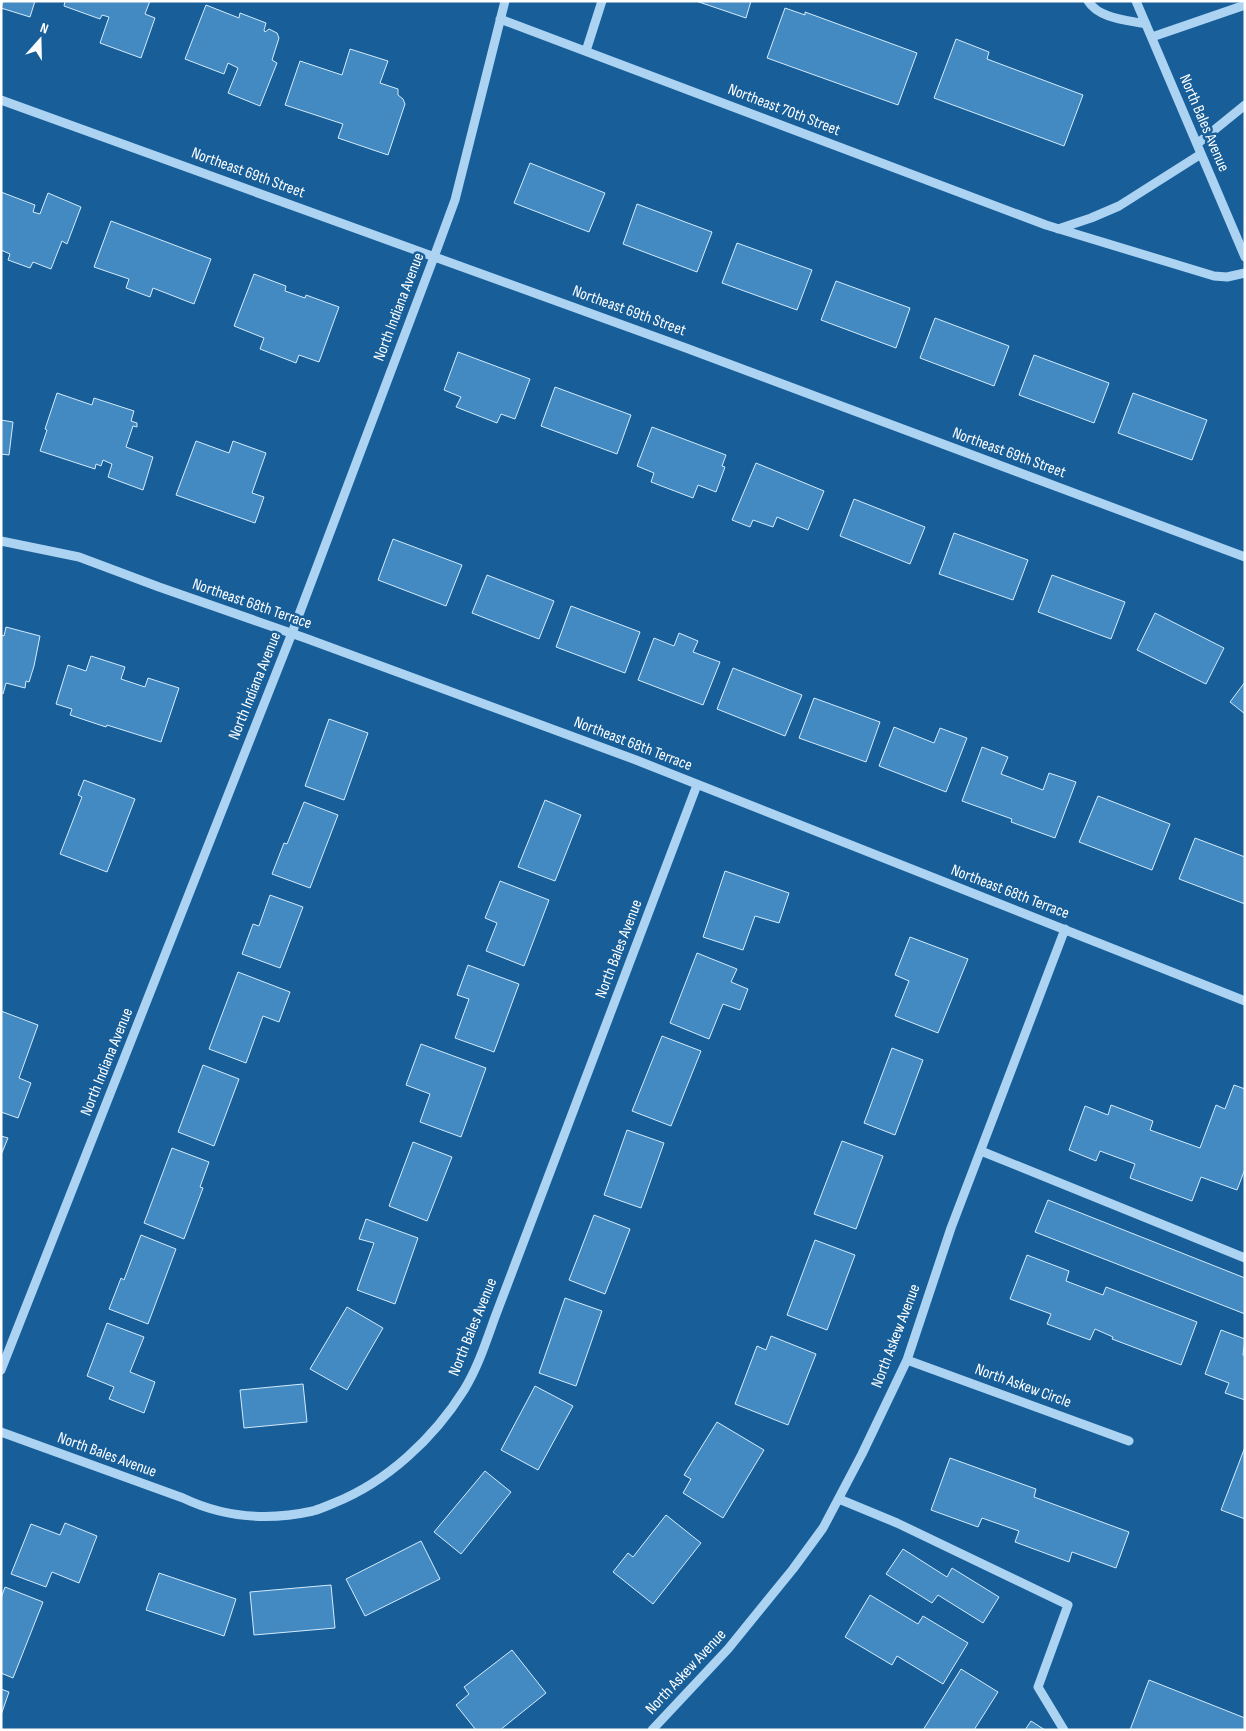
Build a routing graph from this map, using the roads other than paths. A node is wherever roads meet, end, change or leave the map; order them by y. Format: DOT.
graph roads {
  1 [pos="505,1"];
  2 [pos="602,1"];
  3 [pos="1088,1"];
  4 [pos="1136,1"];
  5 [pos="1245,6"];
  6 [pos="500,18"];
  7 [pos="1146,24"];
  8 [pos="1152,37"];
  9 [pos="586,51"];
  10 [pos="1,100"];
  11 [pos="1245,105"];
  12 [pos="1197,144"];
  13 [pos="1201,154"];
  14 [pos="1058,229"];
  15 [pos="434,257"];
  16 [pos="1245,257"];
  17 [pos="1245,273"];
  18 [pos="1,541"];
  19 [pos="1245,557"];
  20 [pos="292,633"];
  21 [pos="697,784"];
  22 [pos="1065,929"];
  23 [pos="1245,1001"];
  24 [pos="981,1151"];
  25 [pos="1245,1258"];
  26 [pos="907,1360"];
  27 [pos="1,1370"];
  28 [pos="1,1432"];
  29 [pos="1129,1441"];
  30 [pos="839,1498"];
  31 [pos="652,1730"];
  32 [pos="1064,1730"];
  1 -- 6 [label="street, North Indiana Avenue"];
  2 -- 9 [label="street"];
  3 -- 7 [label="street"];
  4 -- 7 [label="street, North Bales Avenue"];
  5 -- 8 [label="street"];
  6 -- 9 [label="street, Northeast 70th Street"];
  6 -- 15 [label="street, North Indiana Avenue"];
  7 -- 8 [label="street, North Bales Avenue"];
  8 -- 12 [label="street, North Bales Avenue"];
  9 -- 14 [label="street, Northeast 70th Street"];
  10 -- 15 [label="street, Northeast 69th Street"];
  11 -- 12 [label="street"];
  12 -- 13 [label="street, North Bales Avenue"];
  13 -- 14 [label="street"];
  13 -- 16 [label="street, North Bales Avenue"];
  14 -- 17 [label="street, Northeast 70th Street"];
  15 -- 19 [label="street, Northeast 69th Street"];
  15 -- 20 [label="street, North Indiana Avenue"];
  18 -- 20 [label="street, Northeast 68th Terrace"];
  20 -- 21 [label="street, Northeast 68th Terrace"];
  20 -- 27 [label="street, North Indiana Avenue"];
  21 -- 22 [label="street, Northeast 68th Terrace"];
  21 -- 28 [label="street, North Bales Avenue"];
  22 -- 23 [label="street, Northeast 68th Terrace"];
  22 -- 24 [label="street, North Askew Avenue"];
  24 -- 25 [label="street"];
  24 -- 26 [label="street, North Askew Avenue"];
  26 -- 29 [label="street, North Askew Circle"];
  26 -- 30 [label="street, North Askew Avenue"];
  30 -- 31 [label="street, North Askew Avenue"];
  30 -- 32 [label="street"];
}
